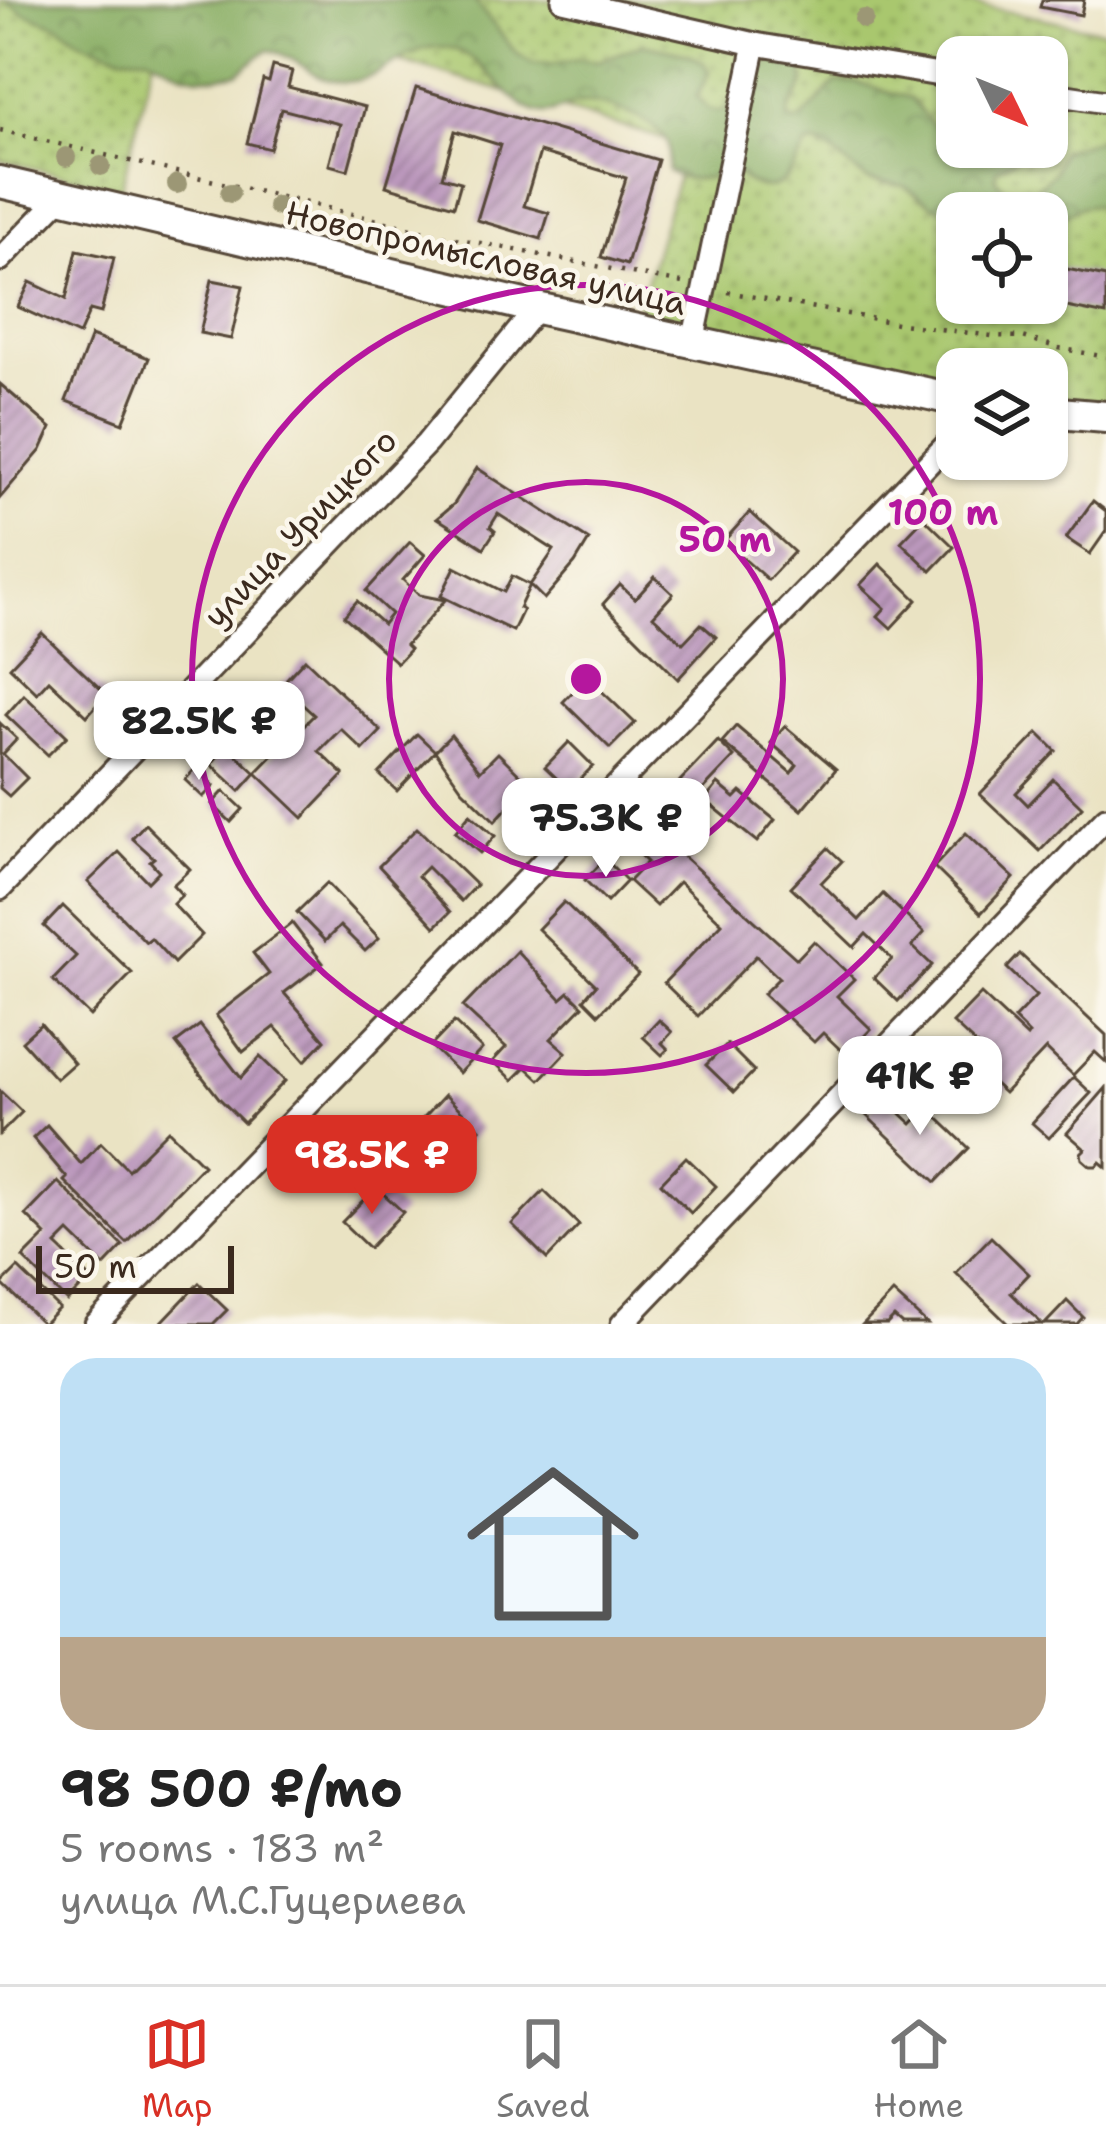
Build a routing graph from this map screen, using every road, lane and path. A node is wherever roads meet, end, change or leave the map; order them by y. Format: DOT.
graph roads {
  1 [pos="563,0"];
  2 [pos="755,44"];
  3 [pos="936,74"];
  4 [pos="1068,97"];
  5 [pos="1106,103"];
  6 [pos="0,130"];
  7 [pos="0,182"];
  8 [pos="61,197"];
  9 [pos="0,260"];
  10 [pos="704,287"];
  11 [pos="537,308"];
  12 [pos="693,342"];
  13 [pos="1106,358"];
  14 [pos="936,395"];
  15 [pos="1068,414"];
  16 [pos="1106,417"];
  17 [pos="936,456"];
  18 [pos="1106,818"];
  19 [pos="0,889"];
  20 [pos="96,1324"];
  21 [pos="622,1324"];
  1 -- 2 [label="street"];
  2 -- 3 [label="street"];
  2 -- 10 [label="street"];
  4 -- 5 [label="street"];
  6 -- 10 [label="path"];
  7 -- 8 [label="main road, Новопромысловая улица"];
  8 -- 9 [label="street"];
  8 -- 11 [label="main road, Новопромысловая улица"];
  10 -- 12 [label="street"];
  10 -- 13 [label="path"];
  11 -- 12 [label="main road, Новопромысловая улица"];
  11 -- 19 [label="street, улица Урицкого"];
  12 -- 14 [label="main road, Новопромысловая улица"];
  15 -- 16 [label="main road"];
  17 -- 20 [label="street"];
  18 -- 21 [label="street"];
}
